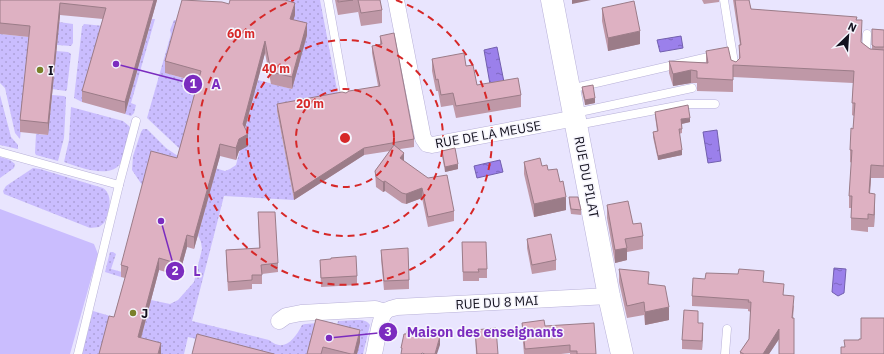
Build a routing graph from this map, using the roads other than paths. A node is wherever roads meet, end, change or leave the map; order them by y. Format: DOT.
graph roads {
  1 [pos="328,0"];
  2 [pos="396,0"];
  3 [pos="552,0"];
  4 [pos="724,0"];
  5 [pos="867,34"];
  6 [pos="719,54"];
  7 [pos="884,57"];
  8 [pos="735,69"];
  9 [pos="692,88"];
  10 [pos="570,89"];
  11 [pos="345,95"];
  12 [pos="715,104"];
  13 [pos="576,119"];
  14 [pos="136,122"];
  15 [pos="0,152"];
  16 [pos="119,185"];
  17 [pos="609,296"];
  18 [pos="385,312"];
  19 [pos="279,321"];
  20 [pos="727,329"];
  21 [pos="78,354"];
  22 [pos="374,354"];
  23 [pos="622,354"];
  24 [pos="725,354"];
  1 -- 11 [label="lane"];
  2 -- 13 [label="street, RUE DE LA MEUSE"];
  3 -- 10 [label="main road, RUE DU PILAT"];
  4 -- 8 [label="lane"];
  5 -- 7 [label="lane"];
  6 -- 10 [label="lane"];
  9 -- 13 [label="lane"];
  10 -- 13 [label="main road, RUE DU PILAT"];
  12 -- 13 [label="lane"];
  13 -- 17 [label="main road, RUE DU PILAT"];
  14 -- 16 [label="lane"];
  15 -- 16 [label="lane"];
  16 -- 21 [label="lane"];
  17 -- 18 [label="street, RUE DU 8 MAI"];
  17 -- 23 [label="main road, RUE DU PILAT"];
  18 -- 19 [label="street, RUE DU 8 MAI"];
  18 -- 22 [label="street"];
  20 -- 24 [label="lane"];
}
